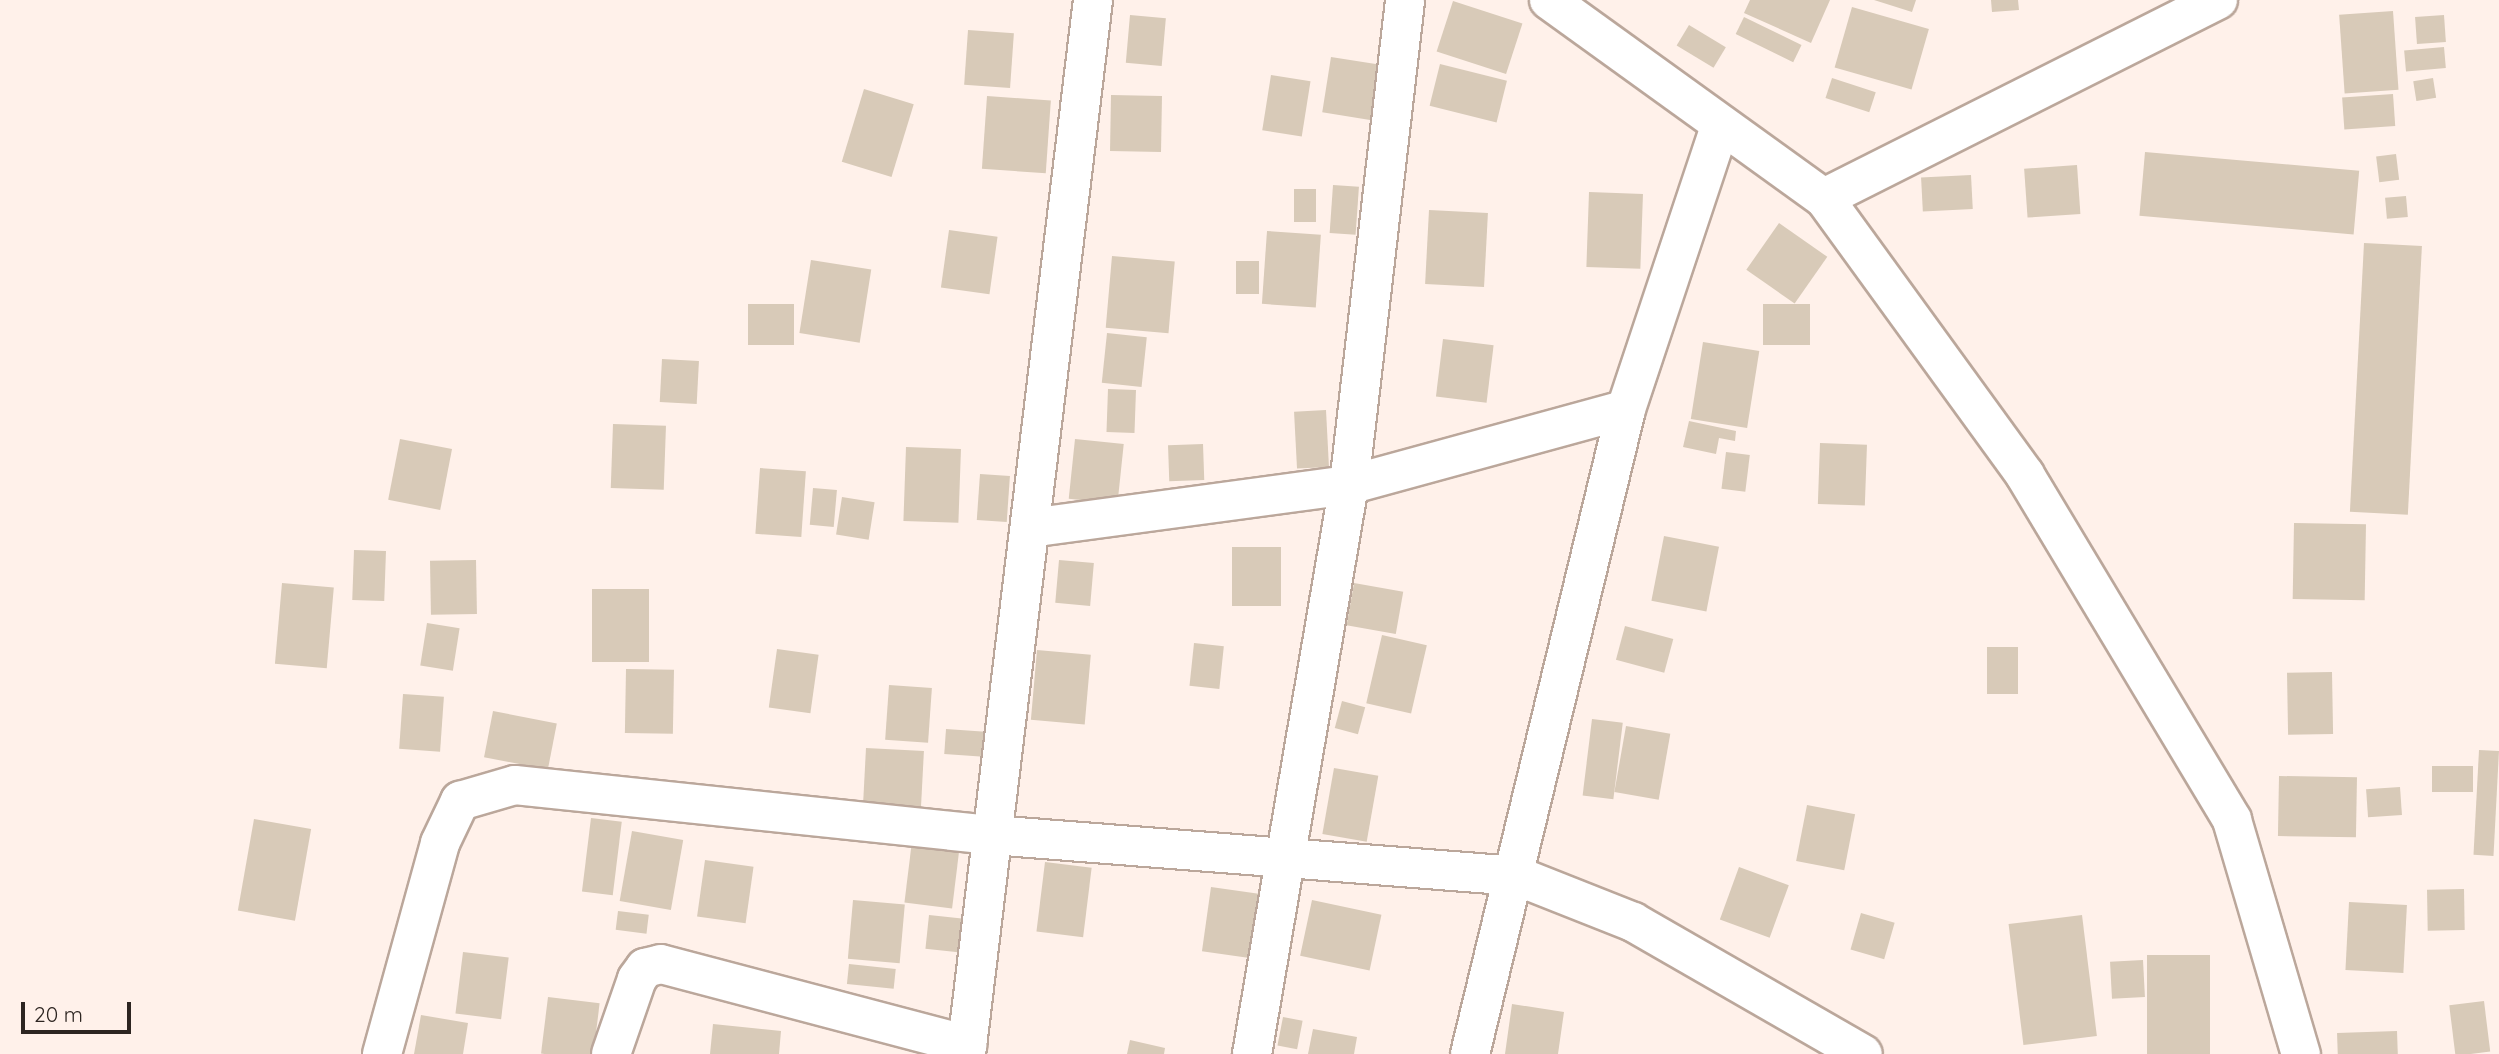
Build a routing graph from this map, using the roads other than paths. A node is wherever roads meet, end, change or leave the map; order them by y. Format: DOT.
graph roads {
  1 [pos="1093,0"];
  2 [pos="1405,0"];
  3 [pos="1549,0"];
  4 [pos="2218,0"];
  5 [pos="1720,127"];
  6 [pos="1824,198"];
  7 [pos="1626,409"];
  8 [pos="1349,485"];
  9 [pos="1030,528"];
  10 [pos="992,835"];
  11 [pos="1284,860"];
  12 [pos="1517,876"];
  13 [pos="967,1049"];
  14 [pos="382,1054"];
  15 [pos="611,1054"];
  16 [pos="1252,1054"];
  17 [pos="1470,1054"];
  18 [pos="1863,1054"];
  19 [pos="2301,1054"];
  1 -- 9 [label="street"];
  2 -- 8 [label="street"];
  3 -- 5 [label="street"];
  4 -- 6 [label="street"];
  5 -- 6 [label="street"];
  5 -- 7 [label="street"];
  6 -- 19 [label="street"];
  7 -- 8 [label="street"];
  7 -- 12 [label="street"];
  8 -- 9 [label="street"];
  8 -- 11 [label="street"];
  9 -- 10 [label="street"];
  10 -- 11 [label="street"];
  10 -- 13 [label="street"];
  10 -- 14 [label="street"];
  11 -- 12 [label="street"];
  11 -- 16 [label="street"];
  12 -- 17 [label="street"];
  12 -- 18 [label="street"];
  13 -- 15 [label="street"];
}
